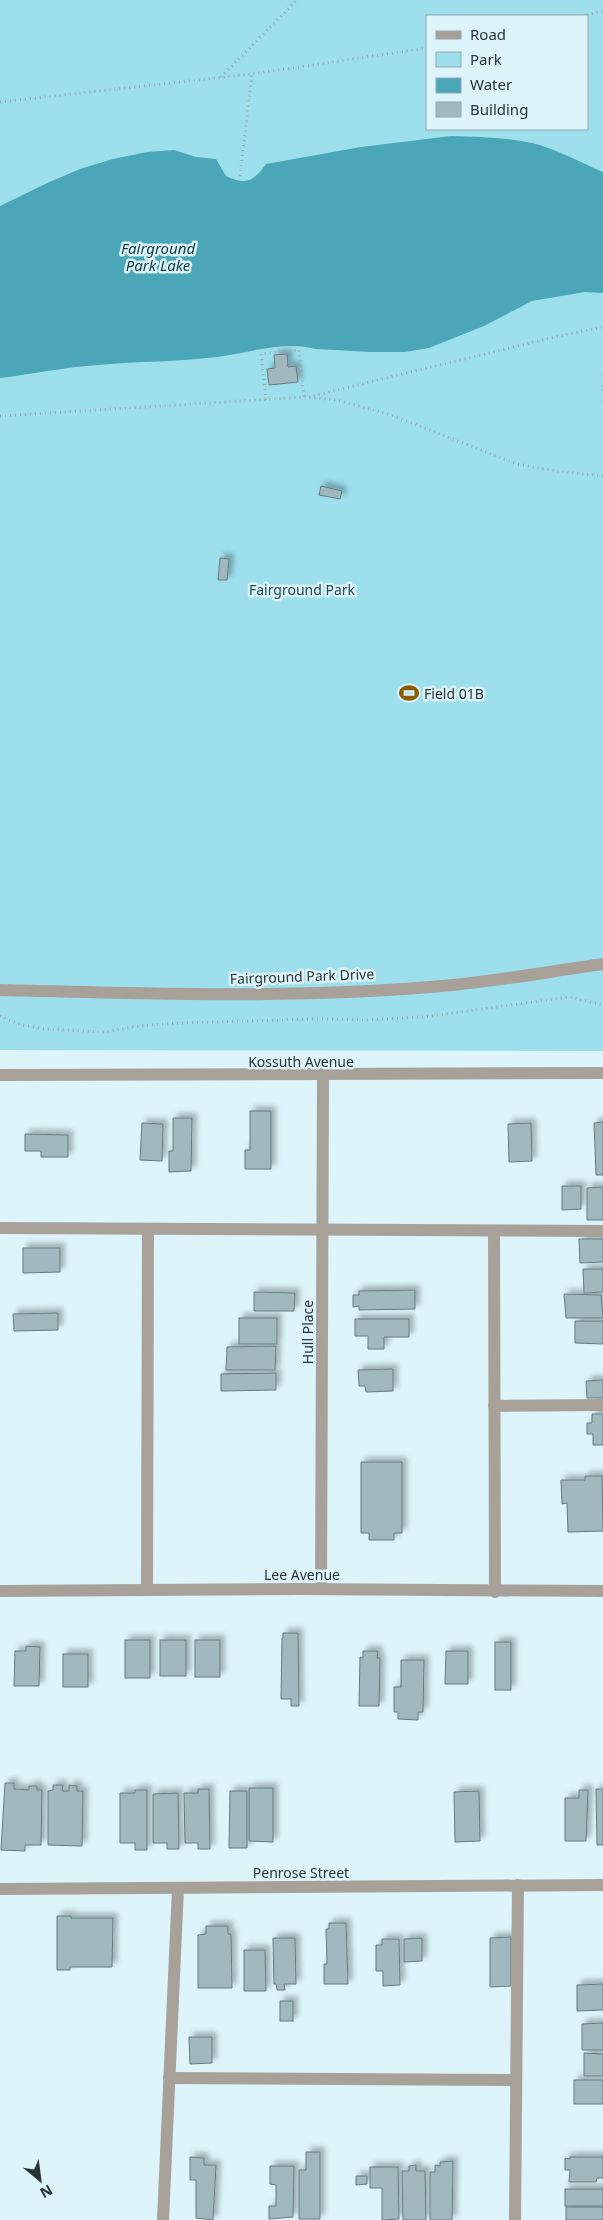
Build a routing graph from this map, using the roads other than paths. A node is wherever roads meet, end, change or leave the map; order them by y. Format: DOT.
graph roads {
  1 [pos="603,964"];
  2 [pos="0,990"];
  3 [pos="603,1073"];
  4 [pos="0,1075"];
  5 [pos="323,1076"];
  6 [pos="0,1228"];
  7 [pos="148,1230"];
  8 [pos="322,1231"];
  9 [pos="494,1231"];
  10 [pos="603,1231"];
  11 [pos="494,1406"];
  12 [pos="603,1406"];
  13 [pos="322,1589"];
  14 [pos="147,1590"];
  15 [pos="0,1591"];
  16 [pos="603,1591"];
  17 [pos="495,1592"];
  18 [pos="518,1885"];
  19 [pos="603,1885"];
  20 [pos="178,1888"];
  21 [pos="0,1889"];
  22 [pos="0,1894"];
  23 [pos="170,2078"];
  24 [pos="516,2080"];
  25 [pos="163,2220"];
  26 [pos="515,2220"];
  1 -- 2 [label="street, Fairground Park Drive"];
  3 -- 5 [label="street, Kossuth Avenue"];
  4 -- 5 [label="street, Kossuth Avenue"];
  5 -- 8 [label="street, Hull Place"];
  6 -- 7 [label="street"];
  7 -- 8 [label="street"];
  7 -- 14 [label="street"];
  8 -- 9 [label="street"];
  8 -- 13 [label="street, Hull Place"];
  9 -- 10 [label="street"];
  9 -- 11 [label="street"];
  11 -- 12 [label="street"];
  11 -- 17 [label="street"];
  13 -- 14 [label="street, Lee Avenue"];
  13 -- 17 [label="street, Lee Avenue"];
  14 -- 15 [label="street, Lee Avenue"];
  16 -- 17 [label="street, Lee Avenue"];
  18 -- 19 [label="street, Penrose Street"];
  18 -- 20 [label="street, Penrose Street"];
  18 -- 24 [label="street"];
  20 -- 21 [label="street, Penrose Street"];
  20 -- 23 [label="street"];
  21 -- 22 [label="street"];
  23 -- 24 [label="street"];
  23 -- 25 [label="street"];
  24 -- 26 [label="street"];
}
